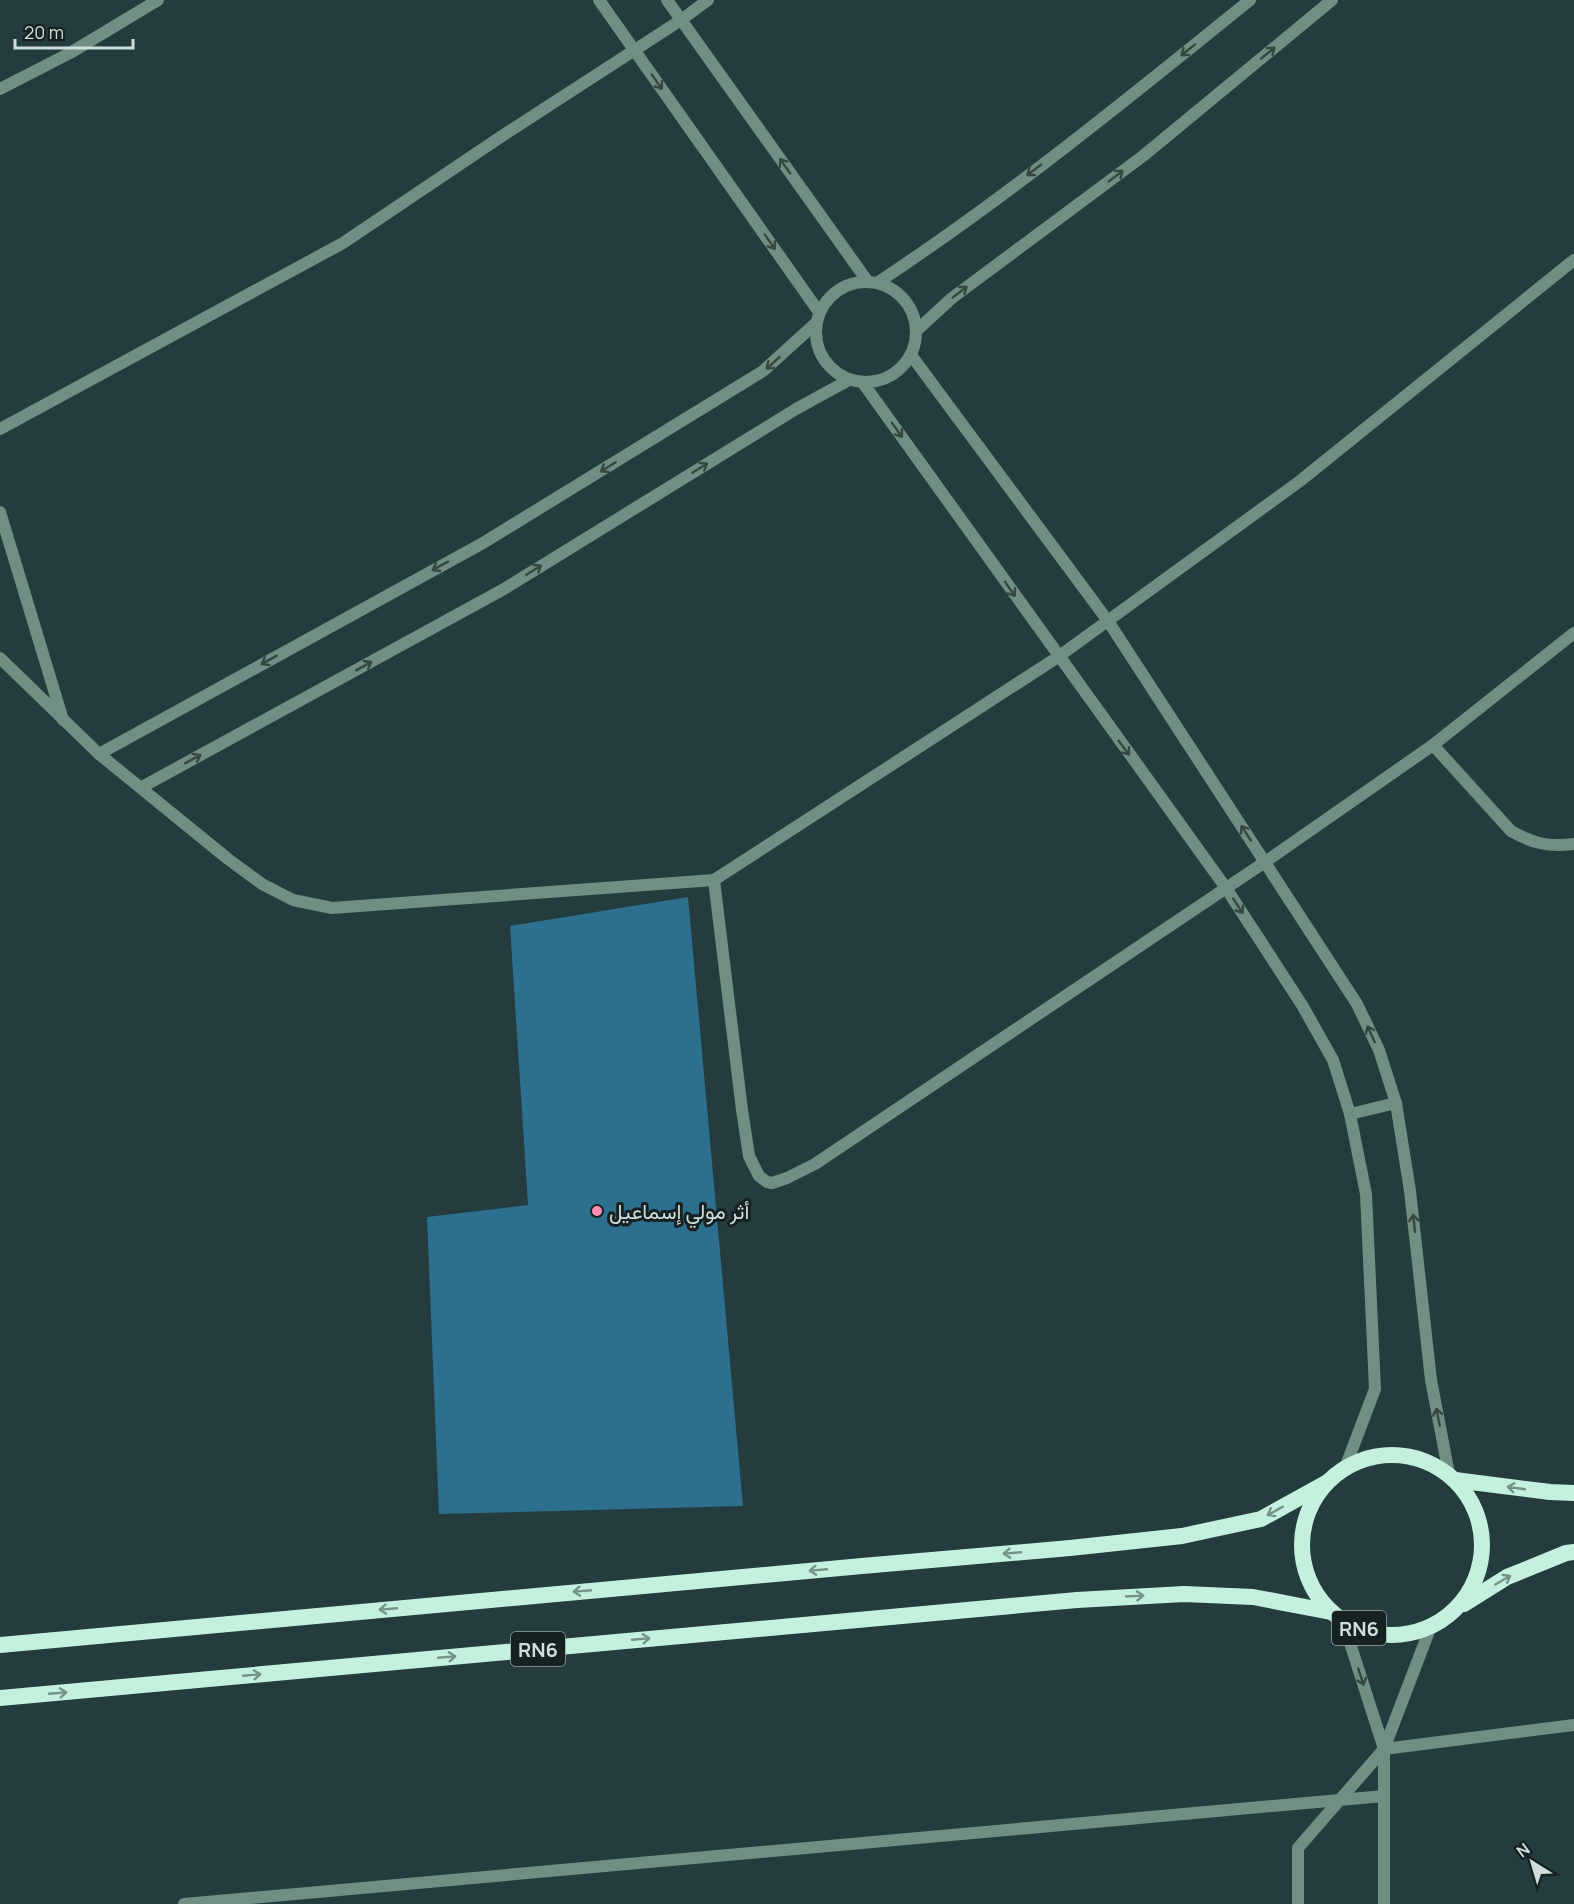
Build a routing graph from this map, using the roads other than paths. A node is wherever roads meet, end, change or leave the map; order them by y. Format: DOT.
graph roads {
  1 [pos="158,0"];
  2 [pos="599,0"];
  3 [pos="667,0"];
  4 [pos="708,0"];
  5 [pos="1250,0"];
  6 [pos="1332,0"];
  7 [pos="681,20"];
  8 [pos="634,51"];
  9 [pos="0,89"];
  10 [pos="1574,260"];
  11 [pos="872,283"];
  12 [pos="818,318"];
  13 [pos="916,331"];
  14 [pos="910,356"];
  15 [pos="849,380"];
  16 [pos="863,383"];
  17 [pos="0,429"];
  18 [pos="0,513"];
  19 [pos="1107,621"];
  20 [pos="1574,633"];
  21 [pos="1058,657"];
  22 [pos="0,658"];
  23 [pos="63,721"];
  24 [pos="1433,745"];
  25 [pos="99,754"];
  26 [pos="142,787"];
  27 [pos="1574,844"];
  28 [pos="1265,862"];
  29 [pos="714,880"];
  30 [pos="1226,888"];
  31 [pos="1396,1103"];
  32 [pos="1350,1114"];
  33 [pos="1345,1468"];
  34 [pos="1452,1477"];
  35 [pos="1326,1483"];
  36 [pos="1574,1493"];
  37 [pos="1574,1552"];
  38 [pos="1453,1611"];
  39 [pos="1337,1616"];
  40 [pos="1431,1626"];
  41 [pos="0,1645"];
  42 [pos="0,1698"];
  43 [pos="1574,1725"];
  44 [pos="1384,1749"];
  45 [pos="1384,1796"];
  46 [pos="1341,1799"];
  47 [pos="184,1904"];
  48 [pos="1298,1904"];
  49 [pos="1384,1904"];
  1 -- 9 [label="street"];
  2 -- 8 [label="street"];
  3 -- 7 [label="street"];
  4 -- 7 [label="street"];
  5 -- 11 [label="street, one-way"];
  13 -- 6 [label="street, one-way"];
  7 -- 8 [label="street"];
  11 -- 7 [label="street, one-way"];
  8 -- 12 [label="street, one-way"];
  8 -- 17 [label="street"];
  10 -- 19 [label="street"];
  11 -- 12 [label="street"];
  11 -- 13 [label="street"];
  12 -- 15 [label="street"];
  12 -- 25 [label="street, one-way"];
  13 -- 14 [label="street"];
  14 -- 16 [label="street"];
  14 -- 19 [label="street"];
  15 -- 16 [label="street"];
  26 -- 15 [label="street, one-way"];
  16 -- 21 [label="street, one-way"];
  18 -- 23 [label="street"];
  19 -- 21 [label="street"];
  28 -- 19 [label="street, one-way"];
  20 -- 24 [label="street"];
  21 -- 29 [label="street"];
  21 -- 30 [label="street, one-way"];
  22 -- 23 [label="street"];
  23 -- 25 [label="street"];
  24 -- 27 [label="street"];
  24 -- 28 [label="street"];
  25 -- 26 [label="street"];
  26 -- 29 [label="street"];
  28 -- 30 [label="street"];
  31 -- 28 [label="street, one-way"];
  29 -- 30 [label="street"];
  30 -- 32 [label="street, one-way"];
  31 -- 32 [label="street"];
  34 -- 31 [label="street, one-way"];
  32 -- 33 [label="street"];
  33 -- 34 [label="highway, RN6"];
  33 -- 35 [label="highway, RN6"];
  36 -- 34 [label="highway, RN6, one-way"];
  34 -- 38 [label="highway, RN6"];
  35 -- 39 [label="highway, RN6"];
  35 -- 41 [label="highway, RN6, one-way"];
  38 -- 37 [label="highway, RN6, one-way"];
  38 -- 40 [label="highway, RN6"];
  39 -- 40 [label="highway, RN6"];
  42 -- 39 [label="highway, RN6, one-way"];
  39 -- 44 [label="street, one-way"];
  40 -- 44 [label="street"];
  43 -- 44 [label="street"];
  44 -- 45 [label="street"];
  44 -- 46 [label="street"];
  45 -- 46 [label="street"];
  45 -- 49 [label="street"];
  46 -- 47 [label="street"];
  46 -- 48 [label="street"];
}
